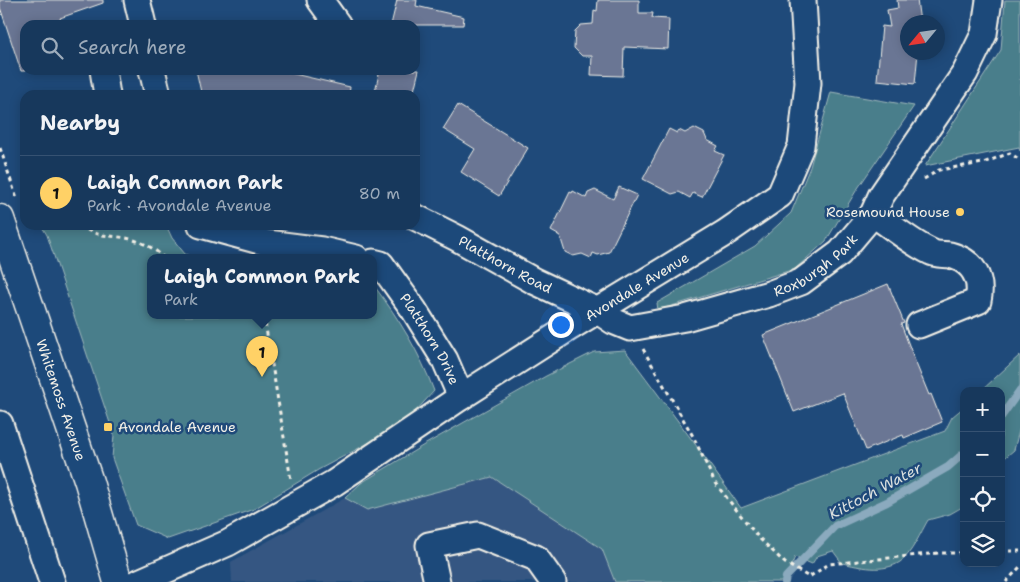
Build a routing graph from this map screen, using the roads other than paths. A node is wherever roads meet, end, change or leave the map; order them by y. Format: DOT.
graph roads {
  1 [pos="137,0"];
  2 [pos="320,0"];
  3 [pos="803,0"];
  4 [pos="989,0"];
  5 [pos="142,20"];
  6 [pos="334,20"];
  7 [pos="104,75"];
  8 [pos="153,75"];
  9 [pos="106,90"];
  10 [pos="157,90"];
  11 [pos="877,205"];
  12 [pos="10,212"];
  13 [pos="420,220"];
  14 [pos="219,230"];
  15 [pos="339,254"];
  16 [pos="377,263"];
  17 [pos="598,311"];
  18 [pos="919,325"];
  19 [pos="461,397"];
  20 [pos="0,424"];
  21 [pos="52,582"];
  22 [pos="118,582"];
  23 [pos="138,582"];
  24 [pos="437,582"];
  25 [pos="553,582"];
  1 -- 5 [label="street"];
  2 -- 6 [label="street"];
  3 -- 17 [label="street, Avondale Avenue"];
  4 -- 11 [label="street, Roxburgh Park"];
  7 -- 9 [label="street"];
  8 -- 10 [label="street"];
  11 -- 17 [label="street, Roxburgh Park"];
  11 -- 18 [label="street"];
  12 -- 22 [label="main road, Whitemoss Avenue"];
  13 -- 17 [label="street, Platthorn Road"];
  14 -- 15 [label="street"];
  16 -- 19 [label="street, Platthorn Drive"];
  17 -- 19 [label="street, Avondale Avenue"];
  19 -- 23 [label="street, Avondale Avenue"];
  20 -- 21 [label="street"];
  24 -- 25 [label="street"];
}
